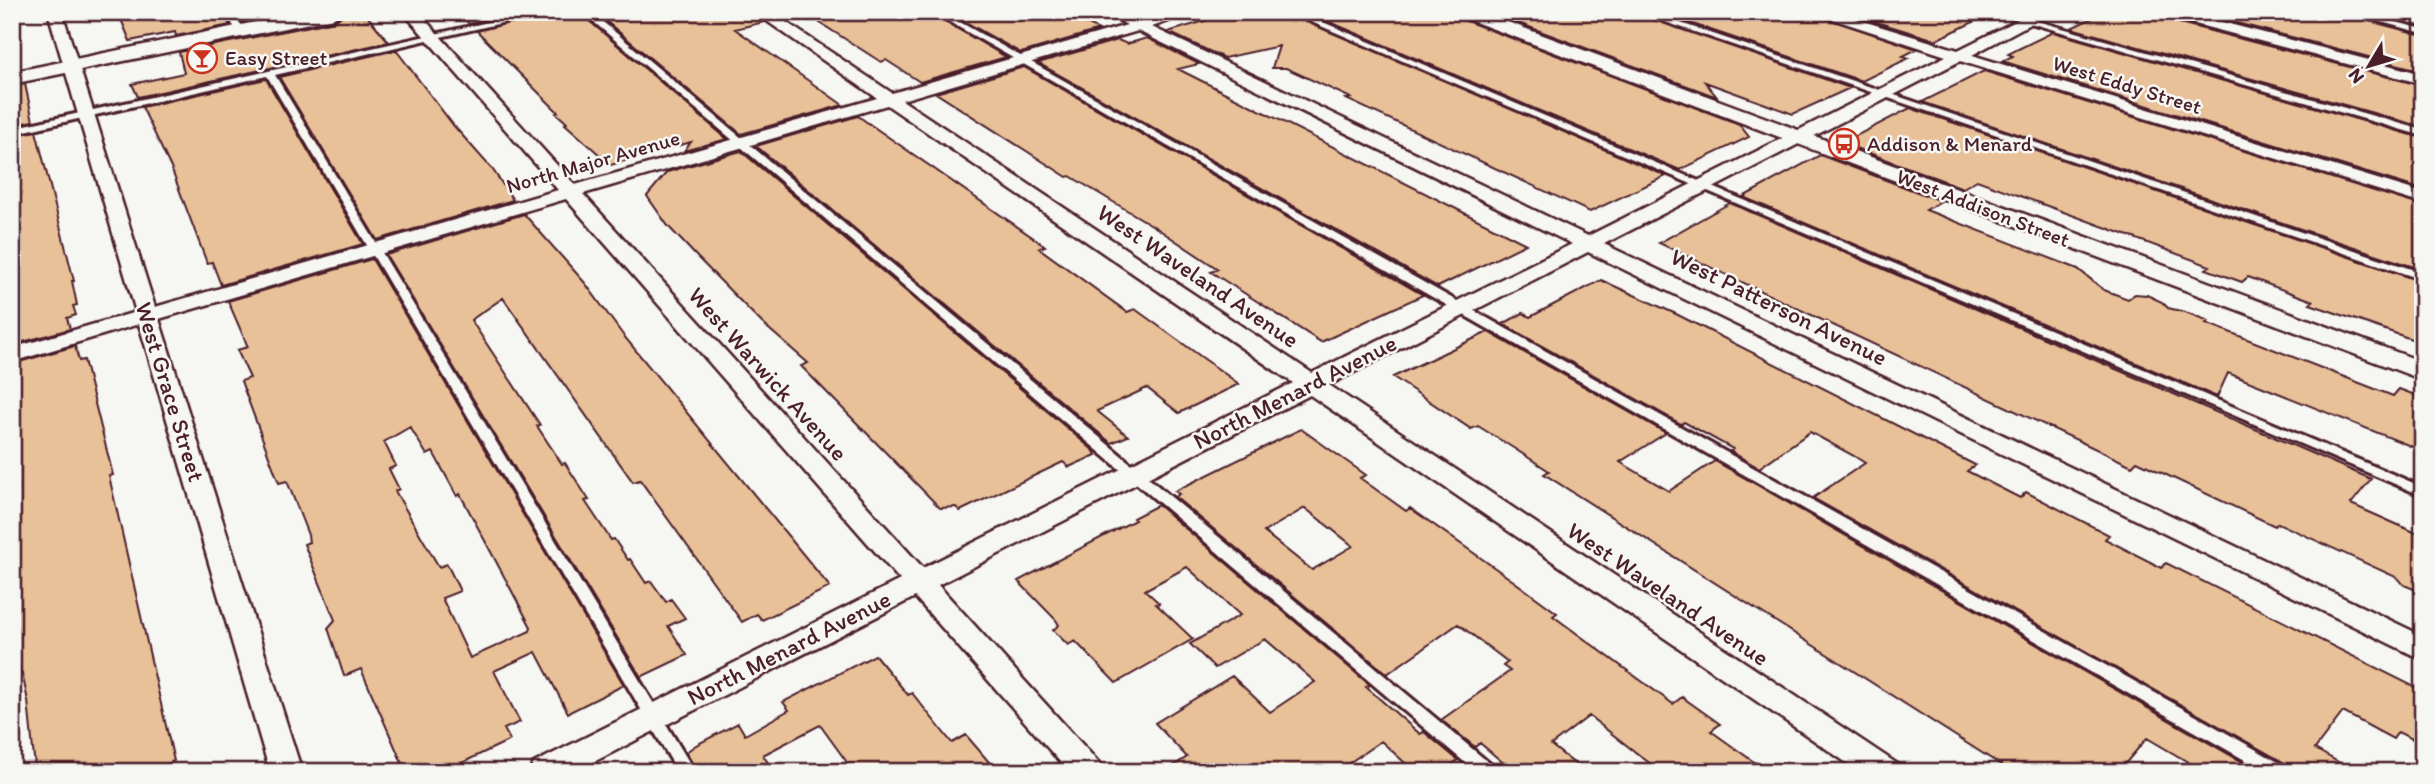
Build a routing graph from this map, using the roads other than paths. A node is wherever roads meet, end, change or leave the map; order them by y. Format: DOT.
graph roads {
  1 [pos="55,12"];
  2 [pos="229,12"];
  3 [pos="334,12"];
  4 [pos="410,12"];
  5 [pos="545,12"];
  6 [pos="586,12"];
  7 [pos="761,12"];
  8 [pos="936,12"];
  9 [pos="1111,12"];
  10 [pos="1187,12"];
  11 [pos="1292,12"];
  12 [pos="1465,12"];
  13 [pos="1640,12"];
  14 [pos="1818,12"];
  15 [pos="1996,12"];
  16 [pos="2045,12"];
  17 [pos="2166,12"];
  18 [pos="2347,12"];
  19 [pos="2028,21"];
  20 [pos="1140,26"];
  21 [pos="2423,30"];
  22 [pos="241,31"];
  23 [pos="433,37"];
  24 [pos="1959,56"];
  25 [pos="1021,61"];
  26 [pos="72,66"];
  27 [pos="270,74"];
  28 [pos="12,78"];
  29 [pos="2423,79"];
  30 [pos="1883,94"];
  31 [pos="889,99"];
  32 [pos="86,114"];
  33 [pos="12,131"];
  34 [pos="2423,133"];
  35 [pos="1797,138"];
  36 [pos="741,143"];
  37 [pos="1702,186"];
  38 [pos="571,192"];
  39 [pos="2423,199"];
  40 [pos="1588,244"];
  41 [pos="375,249"];
  42 [pos="2423,277"];
  43 [pos="1460,308"];
  44 [pos="148,316"];
  45 [pos="12,355"];
  46 [pos="2423,372"];
  47 [pos="1311,384"];
  48 [pos="1134,473"];
  49 [pos="2423,492"];
  50 [pos="919,583"];
  51 [pos="2423,649"];
  52 [pos="654,716"];
  53 [pos="286,772"];
  54 [pos="545,772"];
  55 [pos="687,772"];
  56 [pos="1088,772"];
  57 [pos="1488,772"];
  58 [pos="1885,772"];
  59 [pos="2281,772"];
  1 -- 26 [label="street, West Grace Street"];
  2 -- 22 [label="lane"];
  3 -- 22 [label="main road"];
  4 -- 23 [label="street, West Warwick Avenue"];
  5 -- 23 [label="lane"];
  6 -- 36 [label="lane"];
  7 -- 31 [label="street, West Waveland Avenue"];
  8 -- 25 [label="lane"];
  9 -- 20 [label="street, West Patterson Avenue"];
  10 -- 20 [label="street, North Major Avenue"];
  11 -- 37 [label="lane"];
  12 -- 35 [label="street, West Addison Street"];
  13 -- 30 [label="lane"];
  14 -- 24 [label="street, West Eddy Street"];
  15 -- 19 [label="lane"];
  16 -- 19 [label="street, North Menard Avenue"];
  17 -- 29 [label="street"];
  18 -- 21 [label="lane"];
  19 -- 24 [label="street, North Menard Avenue"];
  19 -- 34 [label="lane"];
  20 -- 25 [label="street, North Major Avenue"];
  20 -- 40 [label="street, West Patterson Avenue"];
  22 -- 26 [label="main road"];
  23 -- 27 [label="lane"];
  23 -- 38 [label="street, West Warwick Avenue"];
  24 -- 30 [label="street, North Menard Avenue"];
  24 -- 39 [label="street, West Eddy Street"];
  25 -- 31 [label="street, North Major Avenue"];
  25 -- 43 [label="lane"];
  26 -- 28 [label="main road"];
  26 -- 32 [label="street, West Grace Street"];
  27 -- 32 [label="lane"];
  27 -- 41 [label="lane"];
  30 -- 35 [label="street, North Menard Avenue"];
  30 -- 42 [label="lane"];
  31 -- 36 [label="street, North Major Avenue"];
  31 -- 47 [label="street, West Waveland Avenue"];
  32 -- 33 [label="lane"];
  32 -- 44 [label="street, West Grace Street"];
  35 -- 37 [label="street, North Menard Avenue"];
  35 -- 46 [label="street, West Addison Street"];
  36 -- 38 [label="street, North Major Avenue"];
  36 -- 48 [label="lane"];
  37 -- 40 [label="street, North Menard Avenue"];
  37 -- 49 [label="lane"];
  38 -- 41 [label="street, North Major Avenue"];
  38 -- 50 [label="street, West Warwick Avenue"];
  40 -- 43 [label="street, North Menard Avenue"];
  40 -- 51 [label="street, West Patterson Avenue"];
  41 -- 44 [label="street, North Major Avenue"];
  41 -- 52 [label="lane"];
  43 -- 47 [label="street, North Menard Avenue"];
  43 -- 59 [label="lane"];
  44 -- 45 [label="street, North Major Avenue"];
  44 -- 53 [label="street, West Grace Street"];
  47 -- 48 [label="street, North Menard Avenue"];
  47 -- 58 [label="street, West Waveland Avenue"];
  48 -- 50 [label="street, North Menard Avenue"];
  48 -- 57 [label="lane"];
  50 -- 52 [label="street, North Menard Avenue"];
  50 -- 56 [label="street, West Warwick Avenue"];
  52 -- 54 [label="street, North Menard Avenue"];
  52 -- 55 [label="lane"];
}
